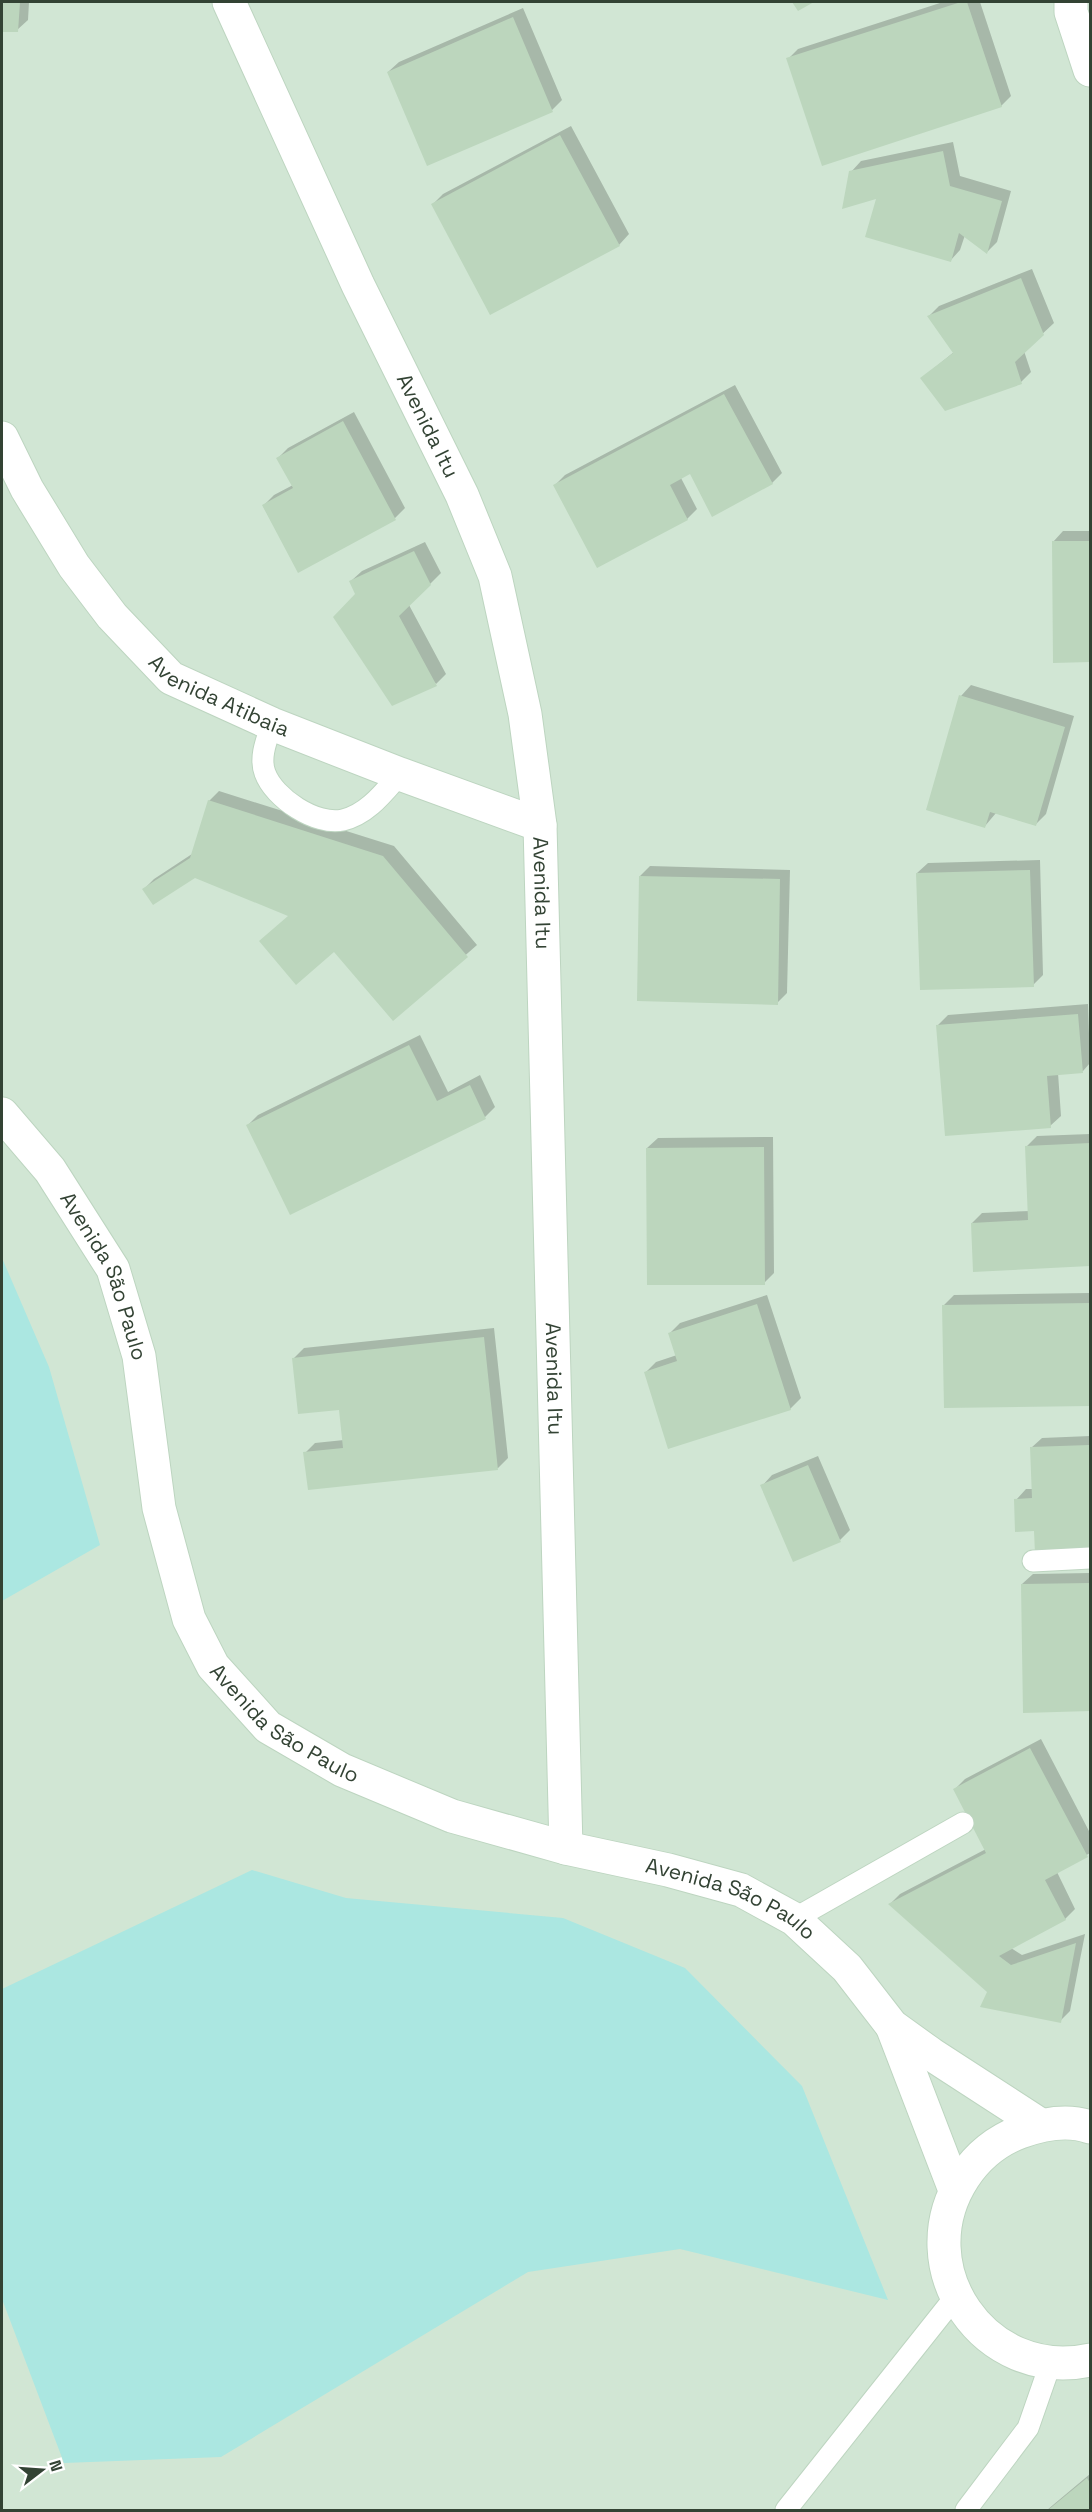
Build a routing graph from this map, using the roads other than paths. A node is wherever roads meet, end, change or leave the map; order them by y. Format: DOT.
graph roads {
  1 [pos="229,2"];
  2 [pos="1071,2"];
  3 [pos="1090,70"];
  4 [pos="2,438"];
  5 [pos="272,724"];
  6 [pos="400,774"];
  7 [pos="540,825"];
  8 [pos="2,1114"];
  9 [pos="1090,1558"];
  10 [pos="1033,1561"];
  11 [pos="963,1823"];
  12 [pos="566,1848"];
  13 [pos="794,1919"];
  14 [pos="892,2026"];
  15 [pos="1040,2124"];
  16 [pos="1090,2127"];
  17 [pos="955,2190"];
  18 [pos="956,2296"];
  19 [pos="1077,2364"];
  20 [pos="786,2511"];
  21 [pos="966,2511"];
  1 -- 7 [label="street, Avenida Itu"];
  2 -- 3 [label="street"];
  4 -- 5 [label="street, Avenida Atibaia"];
  5 -- 6 [label="street, Avenida Atibaia"];
  5 -- 6 [label="lane"];
  6 -- 7 [label="street, Avenida Atibaia"];
  7 -- 12 [label="street, Avenida Itu"];
  8 -- 12 [label="street, Avenida São Paulo"];
  9 -- 10 [label="lane"];
  11 -- 13 [label="lane"];
  12 -- 13 [label="street, Avenida São Paulo"];
  13 -- 14 [label="street, Avenida São Paulo"];
  14 -- 15 [label="street, Avenida São Paulo"];
  14 -- 17 [label="street, Avenida São Paulo"];
  15 -- 16 [label="street"];
  15 -- 17 [label="street"];
  17 -- 18 [label="street"];
  18 -- 19 [label="street"];
  18 -- 20 [label="lane"];
  19 -- 21 [label="lane"];
}
